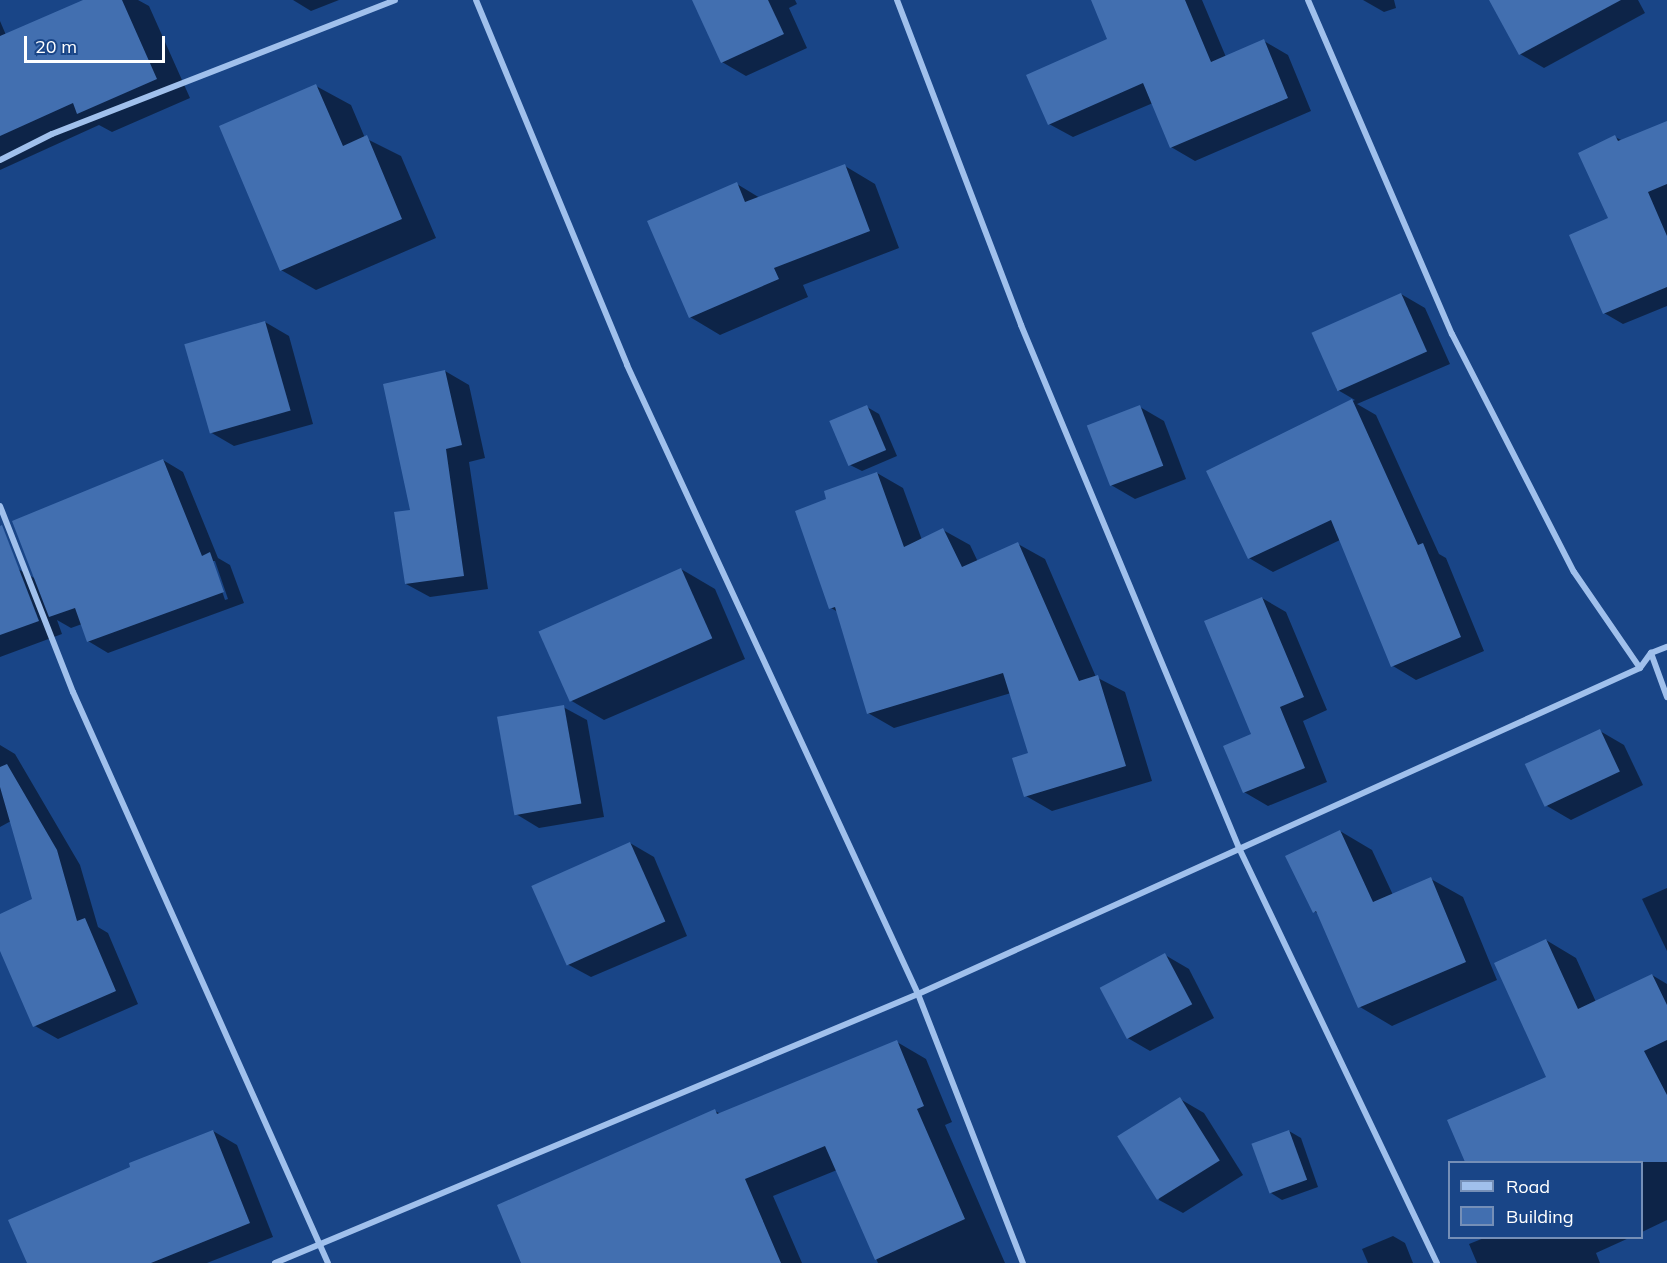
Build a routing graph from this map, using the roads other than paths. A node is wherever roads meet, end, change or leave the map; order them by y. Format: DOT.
graph roads {
  1 [pos="395,0"];
  2 [pos="476,0"];
  3 [pos="897,0"];
  4 [pos="1308,0"];
  5 [pos="0,159"];
  6 [pos="0,506"];
  7 [pos="1667,647"];
  8 [pos="1652,654"];
  9 [pos="1640,668"];
  10 [pos="1667,697"];
  11 [pos="1239,848"];
  12 [pos="918,994"];
  13 [pos="320,1246"];
  14 [pos="275,1263"];
  15 [pos="328,1263"];
  16 [pos="1023,1263"];
  17 [pos="1437,1263"];
  1 -- 5 [label="street"];
  2 -- 12 [label="street"];
  3 -- 11 [label="street"];
  4 -- 9 [label="street"];
  6 -- 13 [label="street"];
  7 -- 8 [label="street"];
  8 -- 9 [label="street"];
  8 -- 10 [label="street"];
  9 -- 11 [label="street"];
  11 -- 12 [label="street"];
  11 -- 17 [label="street"];
  12 -- 13 [label="street"];
  12 -- 16 [label="street"];
  13 -- 14 [label="street"];
  13 -- 15 [label="street"];
}
